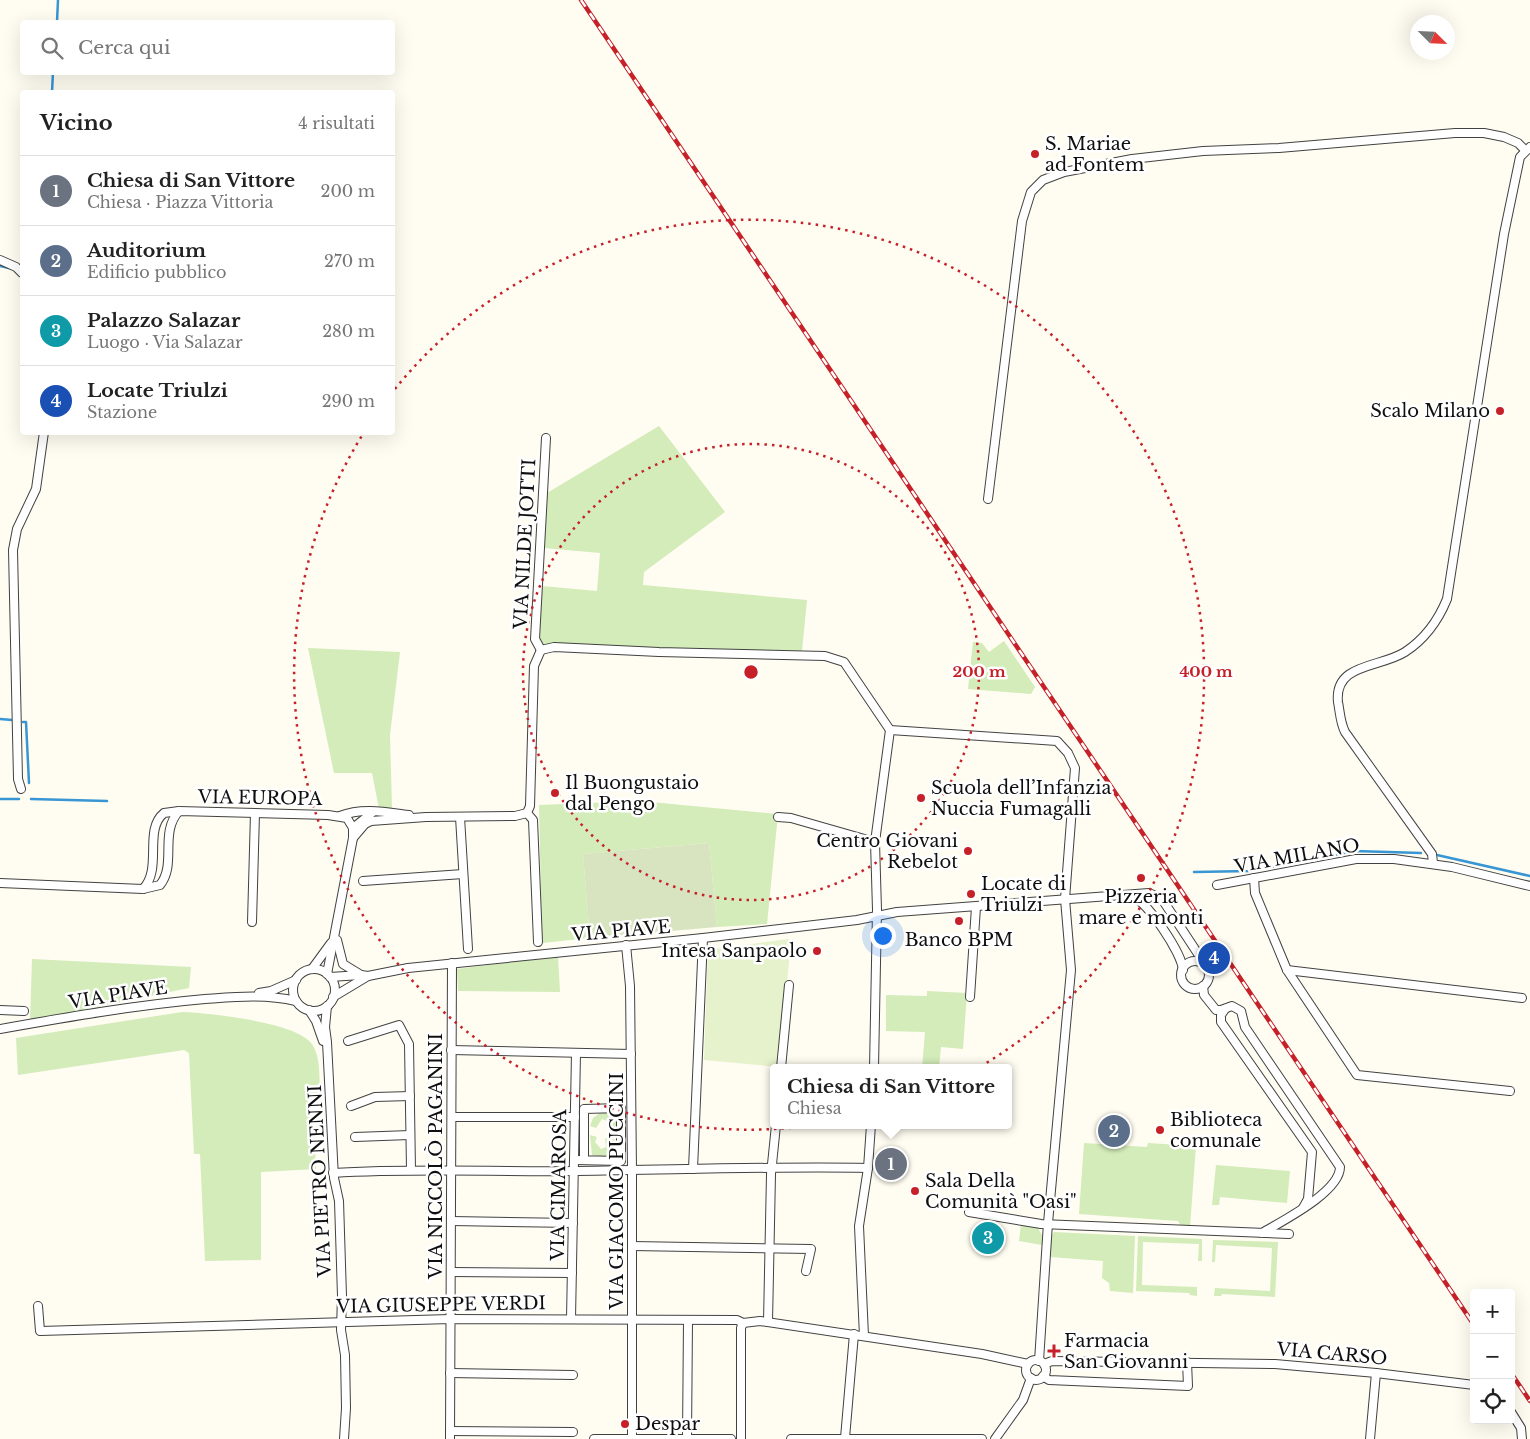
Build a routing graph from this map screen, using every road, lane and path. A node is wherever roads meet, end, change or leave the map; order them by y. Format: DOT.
graph roads {
  1 [pos="1528,148"];
  2 [pos="0,260"];
  3 [pos="20,271"];
  4 [pos="44,435"];
  5 [pos="546,438"];
  6 [pos="988,499"];
  7 [pos="541,650"];
  8 [pos="890,730"];
  9 [pos="21,789"];
  10 [pos="178,811"];
  11 [pos="375,811"];
  12 [pos="255,813"];
  13 [pos="527,813"];
  14 [pos="340,816"];
  15 [pos="426,817"];
  16 [pos="460,817"];
  17 [pos="778,817"];
  18 [pos="353,828"];
  19 [pos="353,838"];
  20 [pos="875,842"];
  21 [pos="1433,863"];
  22 [pos="463,874"];
  23 [pos="1254,878"];
  24 [pos="363,881"];
  25 [pos="0,883"];
  26 [pos="1217,885"];
  27 [pos="1530,886"];
  28 [pos="143,889"];
  29 [pos="1129,894"];
  30 [pos="1065,899"];
  31 [pos="976,906"];
  32 [pos="876,916"];
  33 [pos="252,922"];
  34 [pos="336,934"];
  35 [pos="703,938"];
  36 [pos="538,942"];
  37 [pos="626,945"];
  38 [pos="468,949"];
  39 [pos="452,963"];
  40 [pos="1206,966"];
  41 [pos="312,969"];
  42 [pos="1183,970"];
  43 [pos="1287,970"];
  44 [pos="329,976"];
  45 [pos="364,976"];
  46 [pos="296,980"];
  47 [pos="789,985"];
  48 [pos="1203,986"];
  49 [pos="242,996"];
  50 [pos="333,997"];
  51 [pos="970,997"];
  52 [pos="1522,998"];
  53 [pos="296,1001"];
  54 [pos="327,1006"];
  55 [pos="1224,1009"];
  56 [pos="0,1010"];
  57 [pos="309,1010"];
  58 [pos="24,1011"];
  59 [pos="0,1029"];
  60 [pos="348,1040"];
  61 [pos="451,1050"];
  62 [pos="576,1053"];
  63 [pos="631,1054"];
  64 [pos="781,1064"];
  65 [pos="874,1064"];
  66 [pos="329,1070"];
  67 [pos="1510,1091"];
  68 [pos="410,1096"];
  69 [pos="351,1106"];
  70 [pos="578,1112"];
  71 [pos="452,1117"];
  72 [pos="776,1129"];
  73 [pos="871,1129"];
  74 [pos="410,1135"];
  75 [pos="355,1137"];
  76 [pos="575,1160"];
  77 [pos="584,1160"];
  78 [pos="772,1167"];
  79 [pos="868,1168"];
  80 [pos="693,1169"];
  81 [pos="411,1170"];
  82 [pos="450,1170"];
  83 [pos="632,1170"];
  84 [pos="574,1171"];
  85 [pos="333,1173"];
  86 [pos="1310,1178"];
  87 [pos="1329,1187"];
  88 [pos="1302,1209"];
  89 [pos="969,1212"];
  90 [pos="451,1221"];
  91 [pos="573,1223"];
  92 [pos="1048,1224"];
  93 [pos="1262,1233"];
  94 [pos="1289,1234"];
  95 [pos="632,1246"];
  96 [pos="771,1247"];
  97 [pos="806,1271"];
  98 [pos="451,1272"];
  99 [pos="572,1273"];
  100 [pos="38,1306"];
  101 [pos="450,1319"];
  102 [pos="571,1319"];
  103 [pos="633,1320"];
  104 [pos="688,1320"];
  105 [pos="340,1321"];
  106 [pos="768,1322"];
  107 [pos="744,1323"];
  108 [pos="854,1334"];
  109 [pos="864,1336"];
  110 [pos="1187,1362"];
  111 [pos="1042,1363"];
  112 [pos="1028,1364"];
  113 [pos="1376,1373"];
  114 [pos="450,1374"];
  115 [pos="572,1375"];
  116 [pos="1043,1376"];
  117 [pos="1031,1378"];
  118 [pos="1470,1385"];
  119 [pos="1515,1418"];
  120 [pos="573,1432"];
  121 [pos="450,1435"];
  122 [pos="632,1438"];
  123 [pos="687,1438"];
  124 [pos="845,1438"];
  125 [pos="344,1439"];
  126 [pos="594,1439"];
  127 [pos="731,1439"];
  128 [pos="741,1439"];
  129 [pos="791,1439"];
  130 [pos="982,1439"];
  131 [pos="995,1439"];
  132 [pos="1370,1439"];
  133 [pos="1522,1439"];
  1 -- 6 [label="street"];
  1 -- 21 [label="street"];
  2 -- 3 [label="street"];
  4 -- 9 [label="street"];
  5 -- 7 [label="street, VIA NILDE JOTTI"];
  7 -- 8 [label="street"];
  7 -- 13 [label="street"];
  8 -- 20 [label="street"];
  8 -- 30 [label="street"];
  10 -- 12 [label="street, VIA EUROPA"];
  10 -- 28 [label="street, VIA EUROPA"];
  10 -- 28 [label="street, VIA EUROPA"];
  11 -- 14 [label="street, VIA EUROPA"];
  11 -- 15 [label="street, VIA EUROPA"];
  11 -- 18 [label="street"];
  12 -- 14 [label="street, VIA EUROPA"];
  12 -- 33 [label="street"];
  13 -- 16 [label="street"];
  13 -- 36 [label="street"];
  14 -- 18 [label="street"];
  15 -- 16 [label="street"];
  15 -- 19 [label="street"];
  16 -- 22 [label="street"];
  17 -- 20 [label="street"];
  18 -- 19 [label="street"];
  19 -- 34 [label="street"];
  20 -- 32 [label="street"];
  21 -- 23 [label="street, VIA MILANO"];
  21 -- 27 [label="street, VIA MILANO"];
  22 -- 24 [label="street"];
  22 -- 38 [label="street"];
  23 -- 26 [label="street, VIA MILANO"];
  23 -- 43 [label="street"];
  25 -- 28 [label="street, VIA EUROPA"];
  29 -- 30 [label="street, VIA PIAVE"];
  29 -- 40 [label="street, VIA PIAVE"];
  29 -- 42 [label="street"];
  30 -- 31 [label="street, VIA PIAVE"];
  30 -- 92 [label="street"];
  31 -- 32 [label="street, VIA PIAVE"];
  31 -- 51 [label="street"];
  32 -- 35 [label="street, VIA PIAVE"];
  32 -- 65 [label="street"];
  34 -- 41 [label="street, VIA PIAVE"];
  34 -- 44 [label="street"];
  34 -- 45 [label="street"];
  35 -- 37 [label="street, VIA PIAVE"];
  35 -- 80 [label="street"];
  37 -- 39 [label="street, VIA PIAVE"];
  37 -- 63 [label="street, VIA GIACOMO PUCCINI"];
  39 -- 45 [label="street, VIA PIAVE"];
  39 -- 61 [label="street, VIA NICCOLÒ PAGANINI"];
  40 -- 42 [label="street"];
  40 -- 48 [label="street"];
  41 -- 44 [label="street"];
  41 -- 46 [label="street, VIA PIAVE"];
  42 -- 48 [label="street"];
  43 -- 52 [label="street"];
  43 -- 67 [label="street"];
  44 -- 45 [label="street"];
  44 -- 50 [label="street"];
  45 -- 50 [label="street, VIA PIAVE"];
  46 -- 49 [label="street, VIA PIAVE"];
  46 -- 53 [label="street"];
  47 -- 64 [label="street"];
  48 -- 55 [label="street"];
  49 -- 53 [label="street, VIA PIAVE"];
  49 -- 59 [label="street, VIA PIAVE"];
  50 -- 54 [label="street, VIA PIAVE"];
  53 -- 57 [label="street, VIA PIAVE"];
  54 -- 57 [label="street"];
  54 -- 66 [label="street, VIA PIETRO NENNI"];
  55 -- 86 [label="street"];
  55 -- 87 [label="street"];
  56 -- 58 [label="street"];
  57 -- 66 [label="street, VIA PIETRO NENNI"];
  60 -- 68 [label="street"];
  61 -- 62 [label="street"];
  61 -- 71 [label="street, VIA NICCOLÒ PAGANINI"];
  62 -- 63 [label="street"];
  62 -- 70 [label="street, VIA CIMAROSA"];
  63 -- 83 [label="street, VIA GIACOMO PUCCINI"];
  66 -- 85 [label="street, VIA PIETRO NENNI"];
  68 -- 69 [label="street"];
  68 -- 74 [label="street"];
  70 -- 71 [label="street"];
  70 -- 76 [label="street, VIA CIMAROSA"];
  70 -- 77 [label="street"];
  70 -- 77 [label="street"];
  71 -- 82 [label="street, VIA NICCOLÒ PAGANINI"];
  72 -- 78 [label="street"];
  73 -- 79 [label="street"];
  74 -- 75 [label="street"];
  74 -- 81 [label="street"];
  76 -- 77 [label="street"];
  76 -- 84 [label="street, VIA CIMAROSA"];
  78 -- 79 [label="street"];
  78 -- 80 [label="street"];
  78 -- 96 [label="street"];
  79 -- 109 [label="street"];
  80 -- 83 [label="street"];
  81 -- 82 [label="street"];
  81 -- 85 [label="street"];
  82 -- 84 [label="street"];
  82 -- 90 [label="street, VIA NICCOLÒ PAGANINI"];
  83 -- 84 [label="street"];
  83 -- 95 [label="street, VIA GIACOMO PUCCINI"];
  84 -- 91 [label="street, VIA CIMAROSA"];
  85 -- 105 [label="street, VIA PIETRO NENNI"];
  86 -- 87 [label="street"];
  86 -- 88 [label="street"];
  87 -- 88 [label="street"];
  88 -- 93 [label="street"];
  89 -- 92 [label="street"];
  90 -- 91 [label="street"];
  90 -- 98 [label="street, VIA NICCOLÒ PAGANINI"];
  91 -- 99 [label="street, VIA CIMAROSA"];
  92 -- 93 [label="street"];
  92 -- 111 [label="street"];
  93 -- 94 [label="street"];
  95 -- 96 [label="street"];
  95 -- 103 [label="street, VIA GIACOMO PUCCINI"];
  96 -- 97 [label="street"];
  96 -- 106 [label="street"];
  98 -- 99 [label="street"];
  98 -- 101 [label="street, VIA NICCOLÒ PAGANINI"];
  99 -- 102 [label="street, VIA CIMAROSA"];
  100 -- 105 [label="street, VIA GIUSEPPE VERDI"];
  101 -- 102 [label="street, VIA GIUSEPPE VERDI"];
  101 -- 105 [label="street, VIA GIUSEPPE VERDI"];
  101 -- 114 [label="street, VIA NICCOLÒ PAGANINI"];
  102 -- 103 [label="street, VIA GIUSEPPE VERDI"];
  103 -- 104 [label="street, VIA GIUSEPPE VERDI"];
  103 -- 122 [label="street, VIA GIACOMO PUCCINI"];
  104 -- 107 [label="street, VIA GIUSEPPE VERDI"];
  104 -- 123 [label="street"];
  105 -- 125 [label="street, VIA PIETRO NENNI"];
  106 -- 107 [label="street, VIA GIUSEPPE VERDI"];
  106 -- 108 [label="street, VIA GIUSEPPE VERDI"];
  107 -- 128 [label="street"];
  108 -- 109 [label="street, VIA GIUSEPPE VERDI"];
  108 -- 124 [label="street"];
  109 -- 112 [label="street, VIA GIUSEPPE VERDI"];
  110 -- 111 [label="street, VIA CARSO"];
  110 -- 113 [label="street, VIA CARSO"];
  110 -- 116 [label="street"];
  111 -- 112 [label="street"];
  111 -- 116 [label="street"];
  112 -- 117 [label="street"];
  113 -- 118 [label="street, VIA CARSO"];
  113 -- 132 [label="street"];
  114 -- 115 [label="street"];
  114 -- 121 [label="street, VIA NICCOLÒ PAGANINI"];
  116 -- 117 [label="street"];
  117 -- 131 [label="street"];
  119 -- 133 [label="street"];
  120 -- 121 [label="street"];
  122 -- 123 [label="street"];
  122 -- 126 [label="street"];
  123 -- 127 [label="street"];
  124 -- 129 [label="street"];
  124 -- 130 [label="street"];
}
